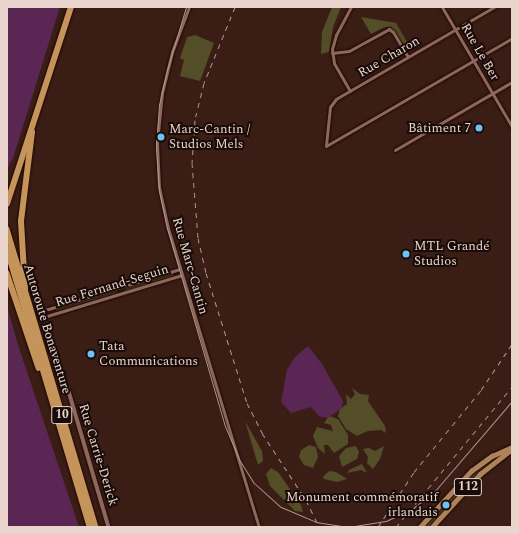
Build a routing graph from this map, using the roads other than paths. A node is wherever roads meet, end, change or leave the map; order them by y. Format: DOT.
graph roads {
  1 [pos="71,7"];
  2 [pos="189,7"];
  3 [pos="351,7"];
  4 [pos="442,7"];
  5 [pos="494,7"];
  6 [pos="455,30"];
  7 [pos="512,38"];
  8 [pos="332,53"];
  9 [pos="408,57"];
  10 [pos="473,61"];
  11 [pos="512,82"];
  12 [pos="350,91"];
  13 [pos="492,93"];
  14 [pos="34,119"];
  15 [pos="511,123"];
  16 [pos="512,128"];
  17 [pos="395,150"];
  18 [pos="7,204"];
  19 [pos="7,229"];
  20 [pos="7,248"];
  21 [pos="180,269"];
  22 [pos="7,274"];
  23 [pos="182,275"];
  24 [pos="26,297"];
  25 [pos="45,310"];
  26 [pos="47,316"];
  27 [pos="47,388"];
  28 [pos="68,388"];
  29 [pos="512,448"];
  30 [pos="90,527"];
  31 [pos="96,527"];
  32 [pos="109,527"];
  33 [pos="259,527"];
  34 [pos="420,527"];
  35 [pos="432,527"];
  1 -- 14 [label="highway"];
  2 -- 21 [label="street, Rue Marc-Cantin"];
  3 -- 8 [label="street"];
  4 -- 6 [label="street, Rue Le Ber"];
  5 -- 6 [label="street, Rue Charon"];
  6 -- 9 [label="street, Rue Charon"];
  6 -- 10 [label="street, Rue Le Ber"];
  7 -- 10 [label="street"];
  8 -- 9 [label="street"];
  8 -- 12 [label="street"];
  9 -- 12 [label="street, Rue Charon"];
  10 -- 12 [label="street, Rue Charon"];
  10 -- 13 [label="street, Rue Le Ber"];
  11 -- 13 [label="street"];
  13 -- 15 [label="street, Rue Le Ber"];
  13 -- 17 [label="street"];
  14 -- 18 [label="highway"];
  14 -- 24 [label="highway"];
  15 -- 16 [label="street, Rue Le Ber"];
  19 -- 24 [label="highway, Autoroute Bonaventure / 10"];
  20 -- 27 [label="highway, Autoroute Bonaventure / 10"];
  21 -- 23 [label="street, Rue Marc-Cantin"];
  21 -- 25 [label="street, Rue Fernand-Seguin"];
  22 -- 27 [label="highway"];
  23 -- 26 [label="street, Rue Fernand-Seguin"];
  23 -- 33 [label="street, Rue Marc-Cantin"];
  24 -- 31 [label="highway, Autoroute Bonaventure / 10"];
  27 -- 30 [label="highway, Autoroute Bonaventure / 10"];
  28 -- 32 [label="street, Rue Carrie-Derick"];
  29 -- 34 [label="main road, 112"];
  29 -- 35 [label="main road, 112"];
}
